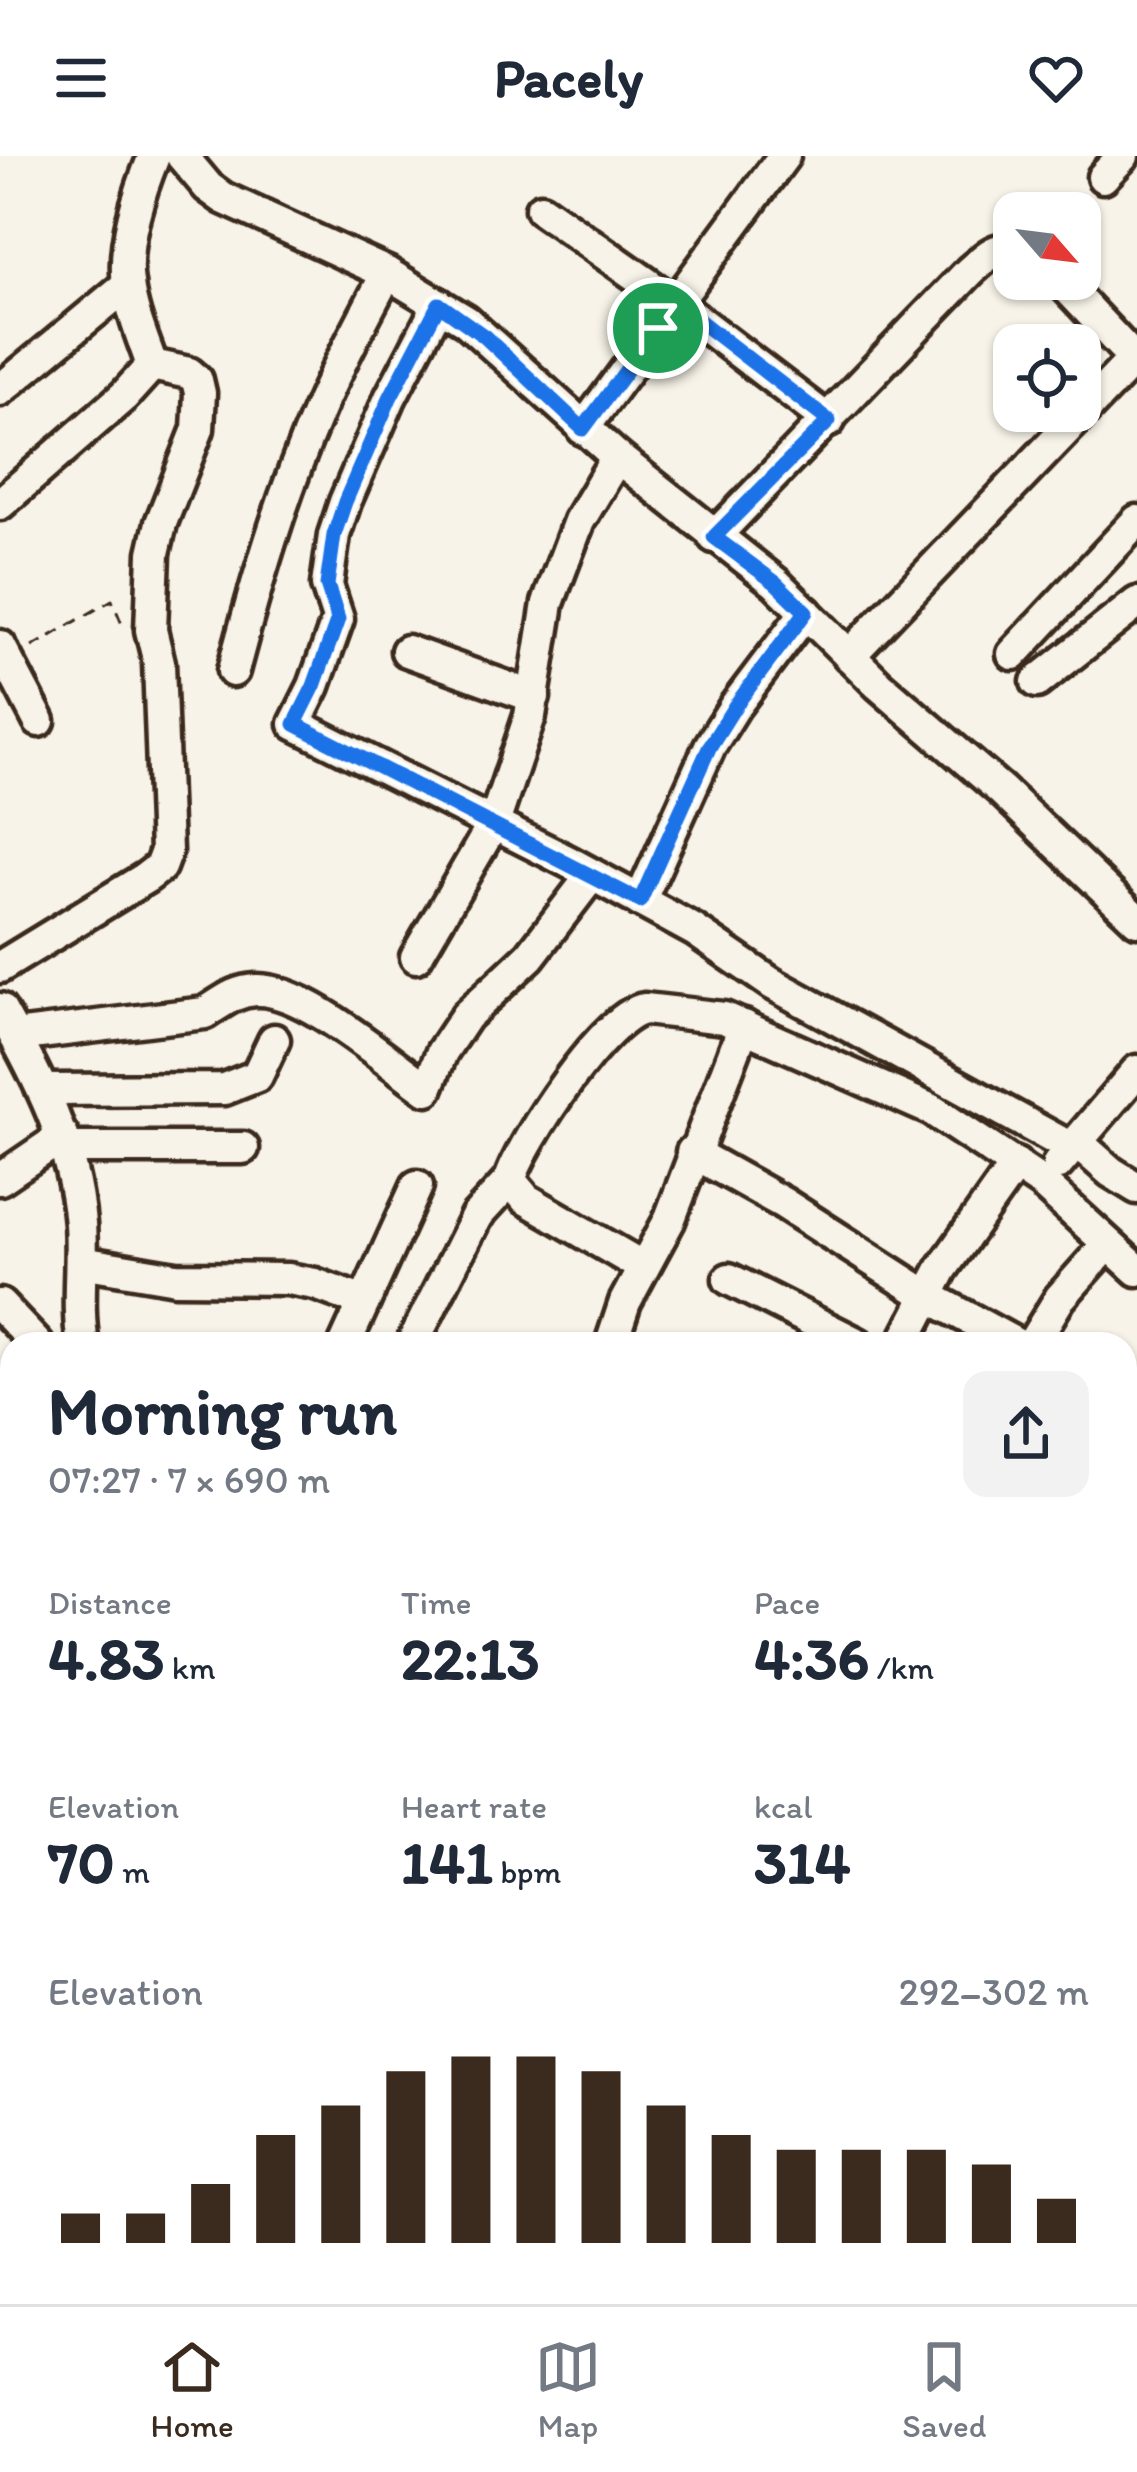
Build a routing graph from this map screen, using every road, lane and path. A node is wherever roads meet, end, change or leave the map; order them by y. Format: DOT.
graph roads {
  1 [pos="154,156"];
  2 [pos="182,156"];
  3 [pos="784,156"];
  4 [pos="542,209"];
  5 [pos="993,252"];
  6 [pos="387,272"];
  7 [pos="128,284"];
  8 [pos="1078,300"];
  9 [pos="676,303"];
  10 [pos="439,304"];
  11 [pos="1135,361"];
  12 [pos="152,364"];
  13 [pos="0,390"];
  14 [pos="829,421"];
  15 [pos="583,429"];
  16 [pos="616,457"];
  17 [pos="0,504"];
  18 [pos="1137,521"];
  19 [pos="714,537"];
  20 [pos="1137,603"];
  21 [pos="806,612"];
  22 [pos="124,629"];
  23 [pos="407,651"];
  24 [pos="4,654"];
  25 [pos="1012,654"];
  26 [pos="849,656"];
  27 [pos="233,671"];
  28 [pos="1037,682"];
  29 [pos="533,698"];
  30 [pos="39,721"];
  31 [pos="494,824"];
  32 [pos="592,874"];
  33 [pos="640,901"];
  34 [pos="1137,920"];
  35 [pos="416,957"];
  36 [pos="0,967"];
  37 [pos="7,1023"];
  38 [pos="744,1026"];
  39 [pos="274,1040"];
  40 [pos="1137,1071"];
  41 [pos="44,1090"];
  42 [pos="65,1142"];
  43 [pos="1074,1145"];
  44 [pos="242,1148"];
  45 [pos="692,1152"];
  46 [pos="1016,1164"];
  47 [pos="0,1179"];
  48 [pos="510,1180"];
  49 [pos="1042,1183"];
  50 [pos="417,1186"];
  51 [pos="1137,1188"];
  52 [pos="1107,1245"];
  53 [pos="81,1262"];
  54 [pos="644,1267"];
  55 [pos="1137,1270"];
  56 [pos="729,1280"];
  57 [pos="926,1295"];
  58 [pos="364,1302"];
  59 [pos="0,1305"];
  60 [pos="26,1332"];
  61 [pos="81,1332"];
  62 [pos="351,1332"];
  63 [pos="418,1332"];
  64 [pos="615,1332"];
  65 [pos="834,1332"];
  66 [pos="909,1332"];
  67 [pos="994,1332"];
  68 [pos="1039,1332"];
  1 -- 7 [label="street"];
  2 -- 6 [label="street"];
  3 -- 9 [label="street"];
  4 -- 9 [label="street"];
  5 -- 14 [label="street"];
  6 -- 10 [label="street"];
  6 -- 27 [label="street"];
  7 -- 12 [label="street"];
  7 -- 13 [label="street"];
  8 -- 11 [label="street"];
  9 -- 14 [label="street"];
  9 -- 15 [label="street"];
  10 -- 15 [label="street"];
  10 -- 31 [label="street"];
  11 -- 26 [label="street"];
  12 -- 17 [label="street"];
  12 -- 36 [label="street"];
  14 -- 19 [label="street"];
  15 -- 16 [label="street"];
  16 -- 19 [label="street"];
  16 -- 29 [label="street"];
  18 -- 25 [label="street"];
  19 -- 21 [label="street"];
  20 -- 28 [label="street"];
  21 -- 26 [label="street"];
  21 -- 33 [label="street"];
  22 -- 24 [label="path"];
  23 -- 29 [label="street"];
  24 -- 30 [label="street"];
  26 -- 34 [label="street"];
  29 -- 31 [label="street"];
  31 -- 32 [label="street"];
  31 -- 35 [label="street"];
  32 -- 33 [label="street"];
  32 -- 37 [label="street"];
  33 -- 43 [label="street"];
  37 -- 41 [label="street"];
  38 -- 45 [label="street"];
  38 -- 46 [label="street"];
  38 -- 48 [label="street"];
  39 -- 41 [label="street"];
  40 -- 43 [label="street"];
  41 -- 42 [label="street"];
  42 -- 44 [label="street"];
  42 -- 47 [label="street"];
  42 -- 53 [label="street"];
  43 -- 49 [label="street"];
  43 -- 51 [label="street"];
  45 -- 54 [label="street"];
  45 -- 57 [label="street"];
  46 -- 49 [label="street"];
  46 -- 57 [label="street"];
  48 -- 54 [label="street"];
  48 -- 63 [label="street"];
  49 -- 52 [label="street"];
  50 -- 58 [label="street"];
  52 -- 55 [label="street"];
  52 -- 68 [label="street"];
  53 -- 58 [label="street"];
  53 -- 61 [label="street"];
  54 -- 64 [label="street"];
  56 -- 65 [label="street"];
  57 -- 66 [label="street"];
  57 -- 67 [label="street"];
  58 -- 62 [label="street"];
  59 -- 60 [label="street"];
}
